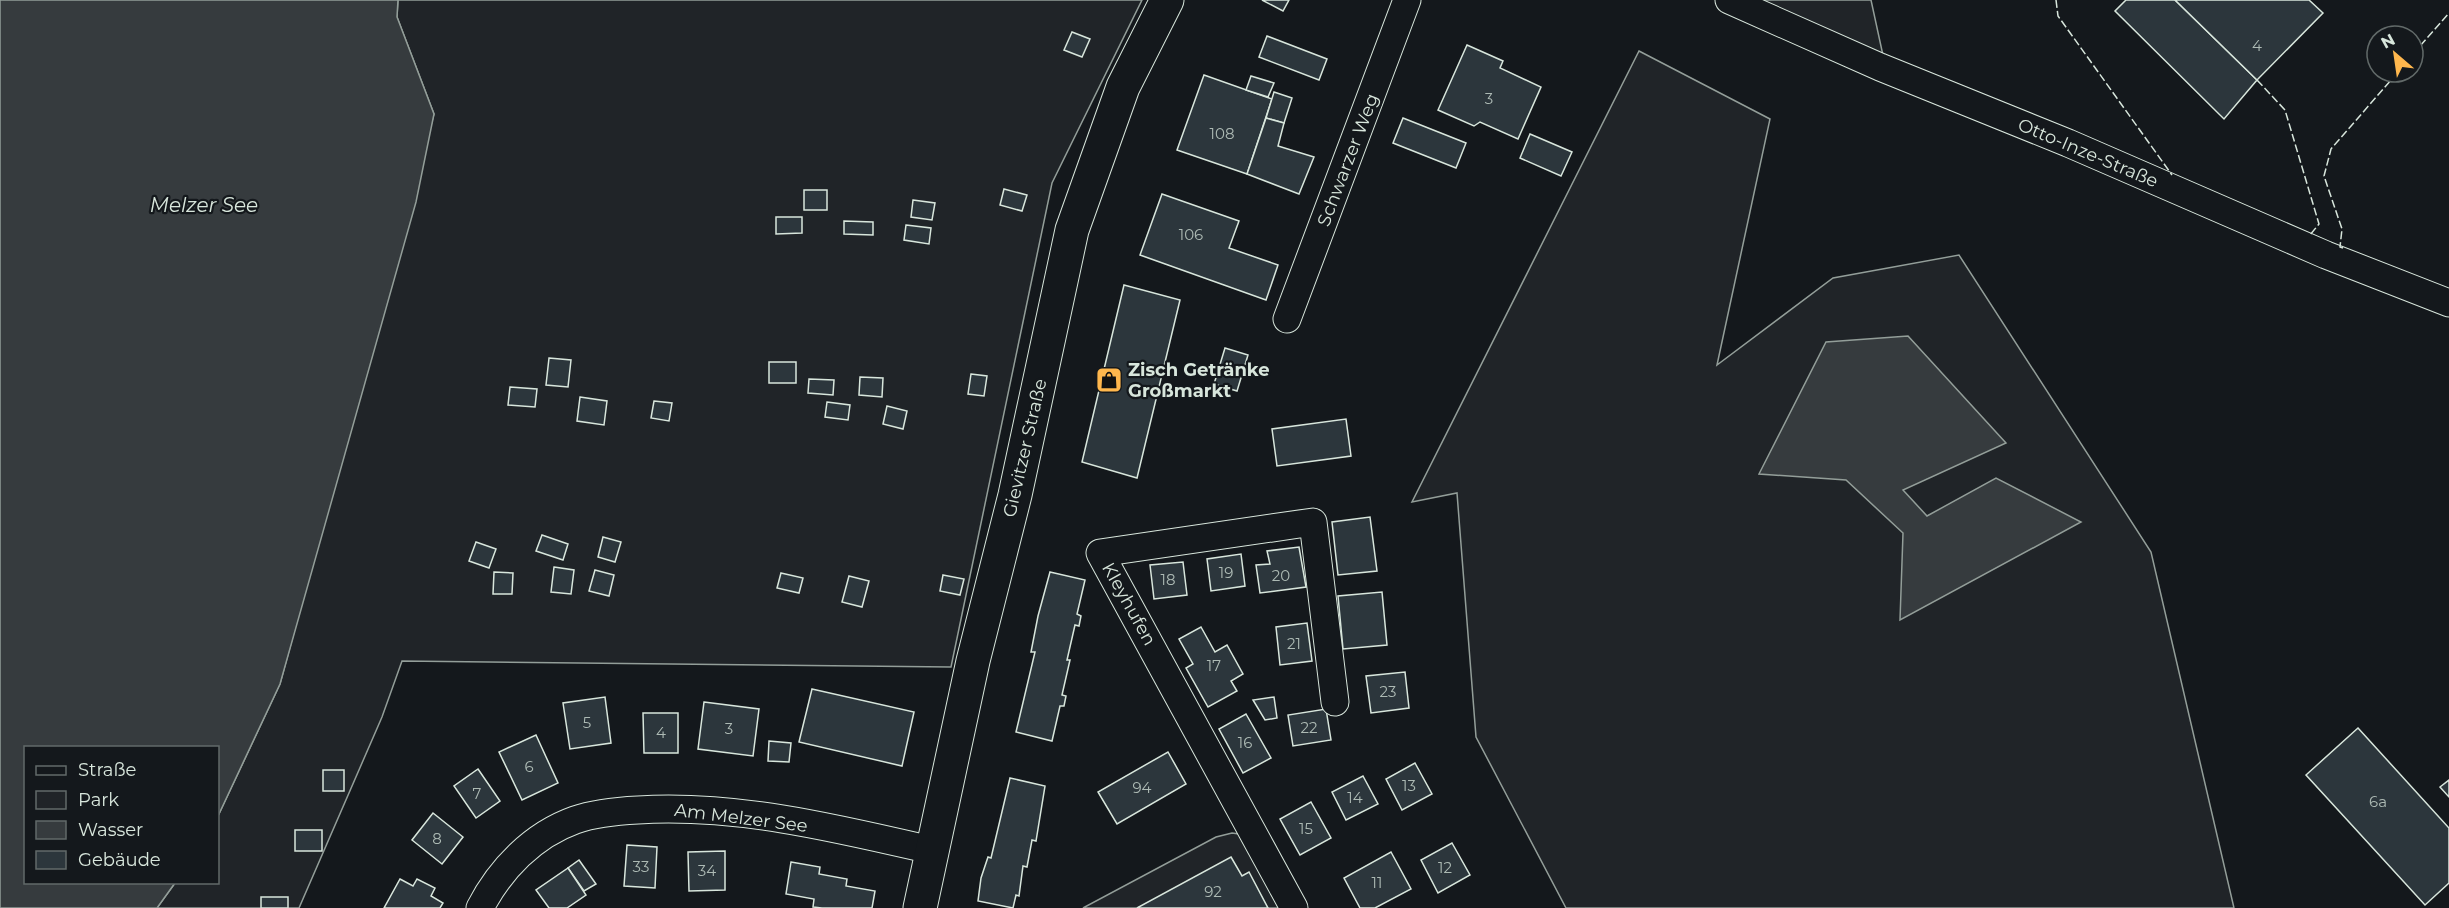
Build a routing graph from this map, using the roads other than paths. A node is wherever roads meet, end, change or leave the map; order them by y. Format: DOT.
graph roads {
  1 [pos="1167,0"];
  2 [pos="1407,0"];
  3 [pos="1729,0"];
  4 [pos="2449,303"];
  5 [pos="1287,319"];
  6 [pos="1335,702"];
  7 [pos="931,850"];
  8 [pos="480,908"];
  9 [pos="920,908"];
  10 [pos="1294,908"];
  1 -- 7 [label="main road, Gievitzer Straße"];
  2 -- 5 [label="street, Schwarzer Weg"];
  3 -- 4 [label="street, Otto-Inze-Straße"];
  6 -- 10 [label="street, Kleyhufen"];
  7 -- 8 [label="street, Am Melzer See"];
  7 -- 9 [label="main road, Gievitzer Straße"];
}
